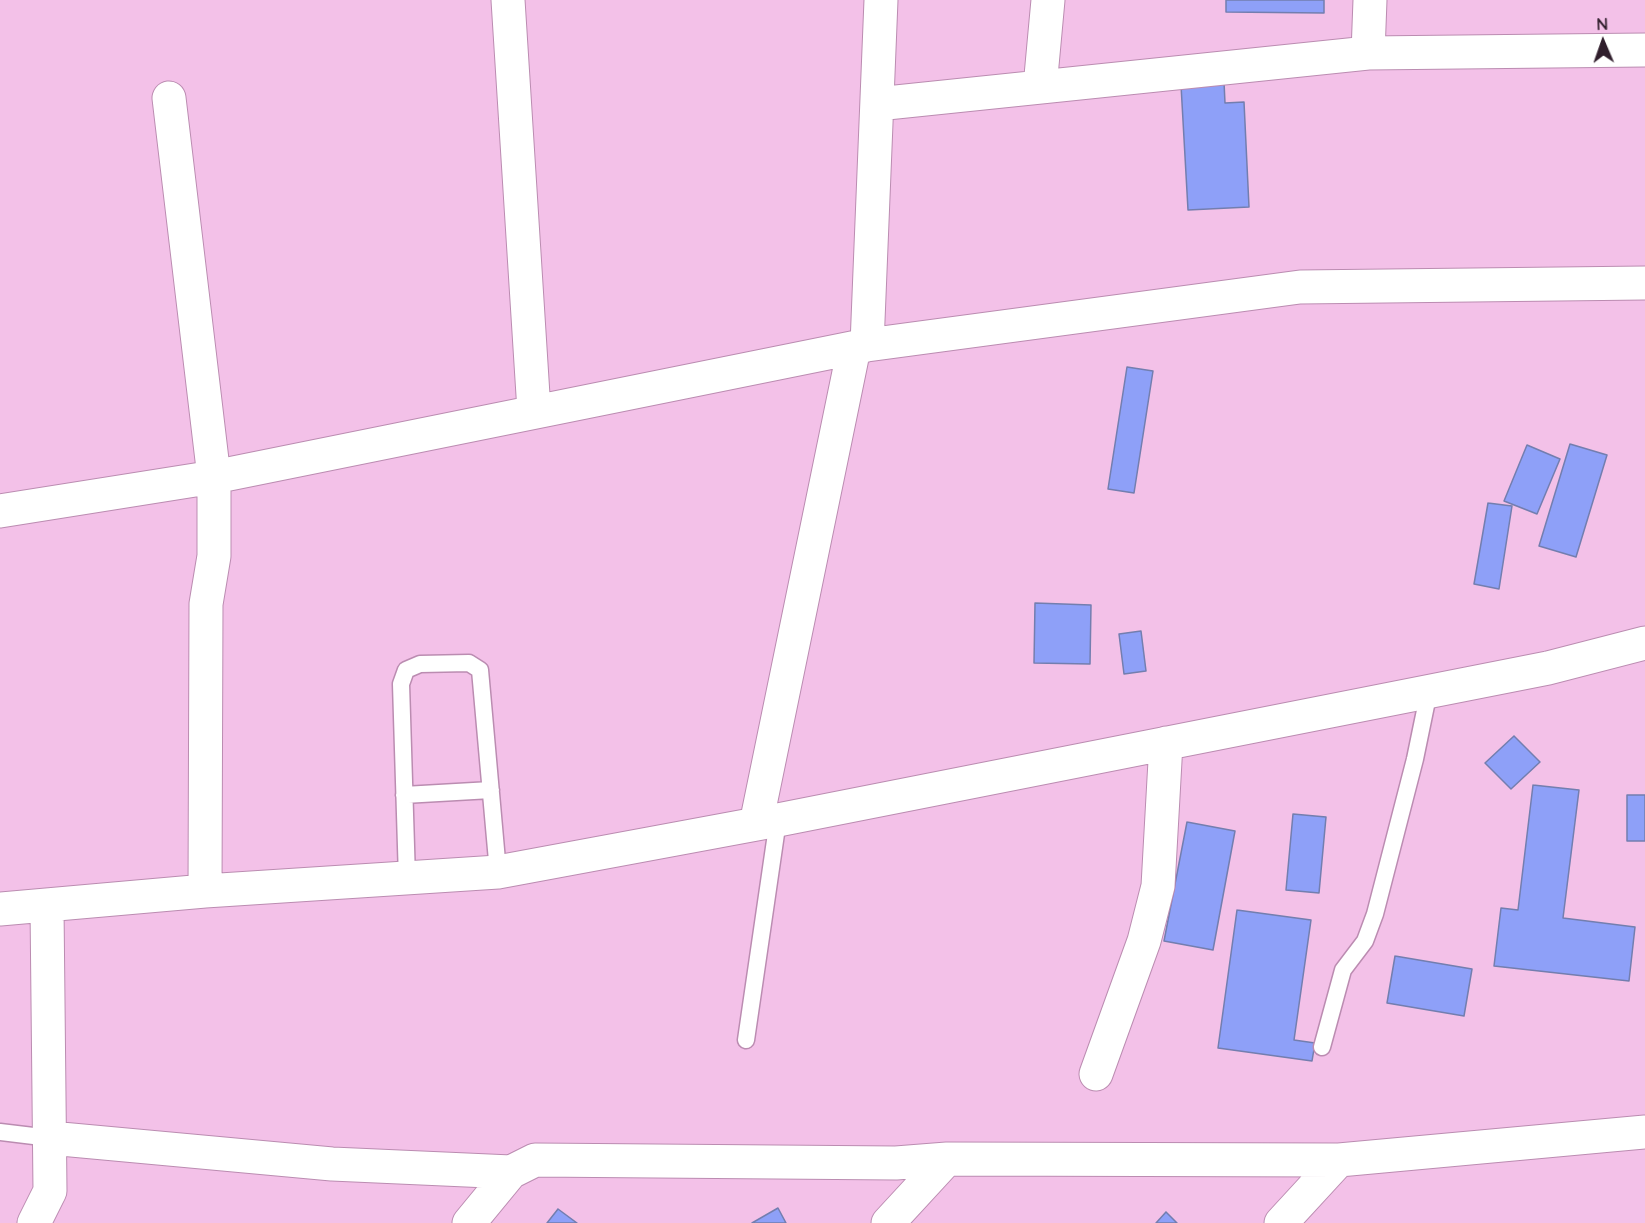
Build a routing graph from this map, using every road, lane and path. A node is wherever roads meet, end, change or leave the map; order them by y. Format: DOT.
graph roads {
  1 [pos="508,0"];
  2 [pos="881,0"];
  3 [pos="1048,0"];
  4 [pos="1370,0"];
  5 [pos="1645,50"];
  6 [pos="1368,53"];
  7 [pos="1040,87"];
  8 [pos="169,98"];
  9 [pos="877,104"];
  10 [pos="1645,283"];
  11 [pos="861,347"];
  12 [pos="534,411"];
  13 [pos="214,477"];
  14 [pos="0,511"];
  15 [pos="1645,643"];
  16 [pos="1429,691"];
  17 [pos="1166,743"];
  18 [pos="491,790"];
  19 [pos="405,795"];
  20 [pos="767,822"];
  21 [pos="498,872"];
  22 [pos="407,879"];
  23 [pos="206,891"];
  24 [pos="46,907"];
  25 [pos="0,909"];
  26 [pos="746,1040"];
  27 [pos="1322,1047"];
  28 [pos="1096,1074"];
  29 [pos="0,1132"];
  30 [pos="1645,1132"];
  31 [pos="50,1138"];
  32 [pos="947,1160"];
  33 [pos="1339,1160"];
  34 [pos="511,1172"];
  35 [pos="34,1223"];
  36 [pos="469,1223"];
  37 [pos="888,1223"];
  38 [pos="1281,1223"];
  1 -- 12 [label="street"];
  2 -- 9 [label="street"];
  3 -- 7 [label="street"];
  4 -- 6 [label="street"];
  5 -- 6 [label="street"];
  6 -- 7 [label="street"];
  7 -- 9 [label="street"];
  8 -- 13 [label="street"];
  9 -- 11 [label="street"];
  10 -- 11 [label="street"];
  11 -- 12 [label="street"];
  11 -- 20 [label="street"];
  12 -- 13 [label="street"];
  13 -- 14 [label="street"];
  13 -- 23 [label="street"];
  15 -- 16 [label="street"];
  16 -- 17 [label="street"];
  16 -- 27 [label="lane"];
  17 -- 20 [label="street"];
  17 -- 28 [label="street"];
  18 -- 19 [label="lane"];
  18 -- 19 [label="lane"];
  18 -- 21 [label="lane"];
  19 -- 22 [label="lane"];
  20 -- 21 [label="street"];
  20 -- 26 [label="lane"];
  21 -- 22 [label="street"];
  22 -- 23 [label="street"];
  23 -- 24 [label="street"];
  24 -- 25 [label="street"];
  24 -- 31 [label="street"];
  29 -- 31 [label="lane"];
  30 -- 33 [label="street"];
  31 -- 34 [label="street"];
  31 -- 35 [label="street"];
  32 -- 33 [label="street"];
  32 -- 34 [label="street"];
  32 -- 37 [label="street"];
  33 -- 38 [label="street"];
  34 -- 36 [label="street"];
}
